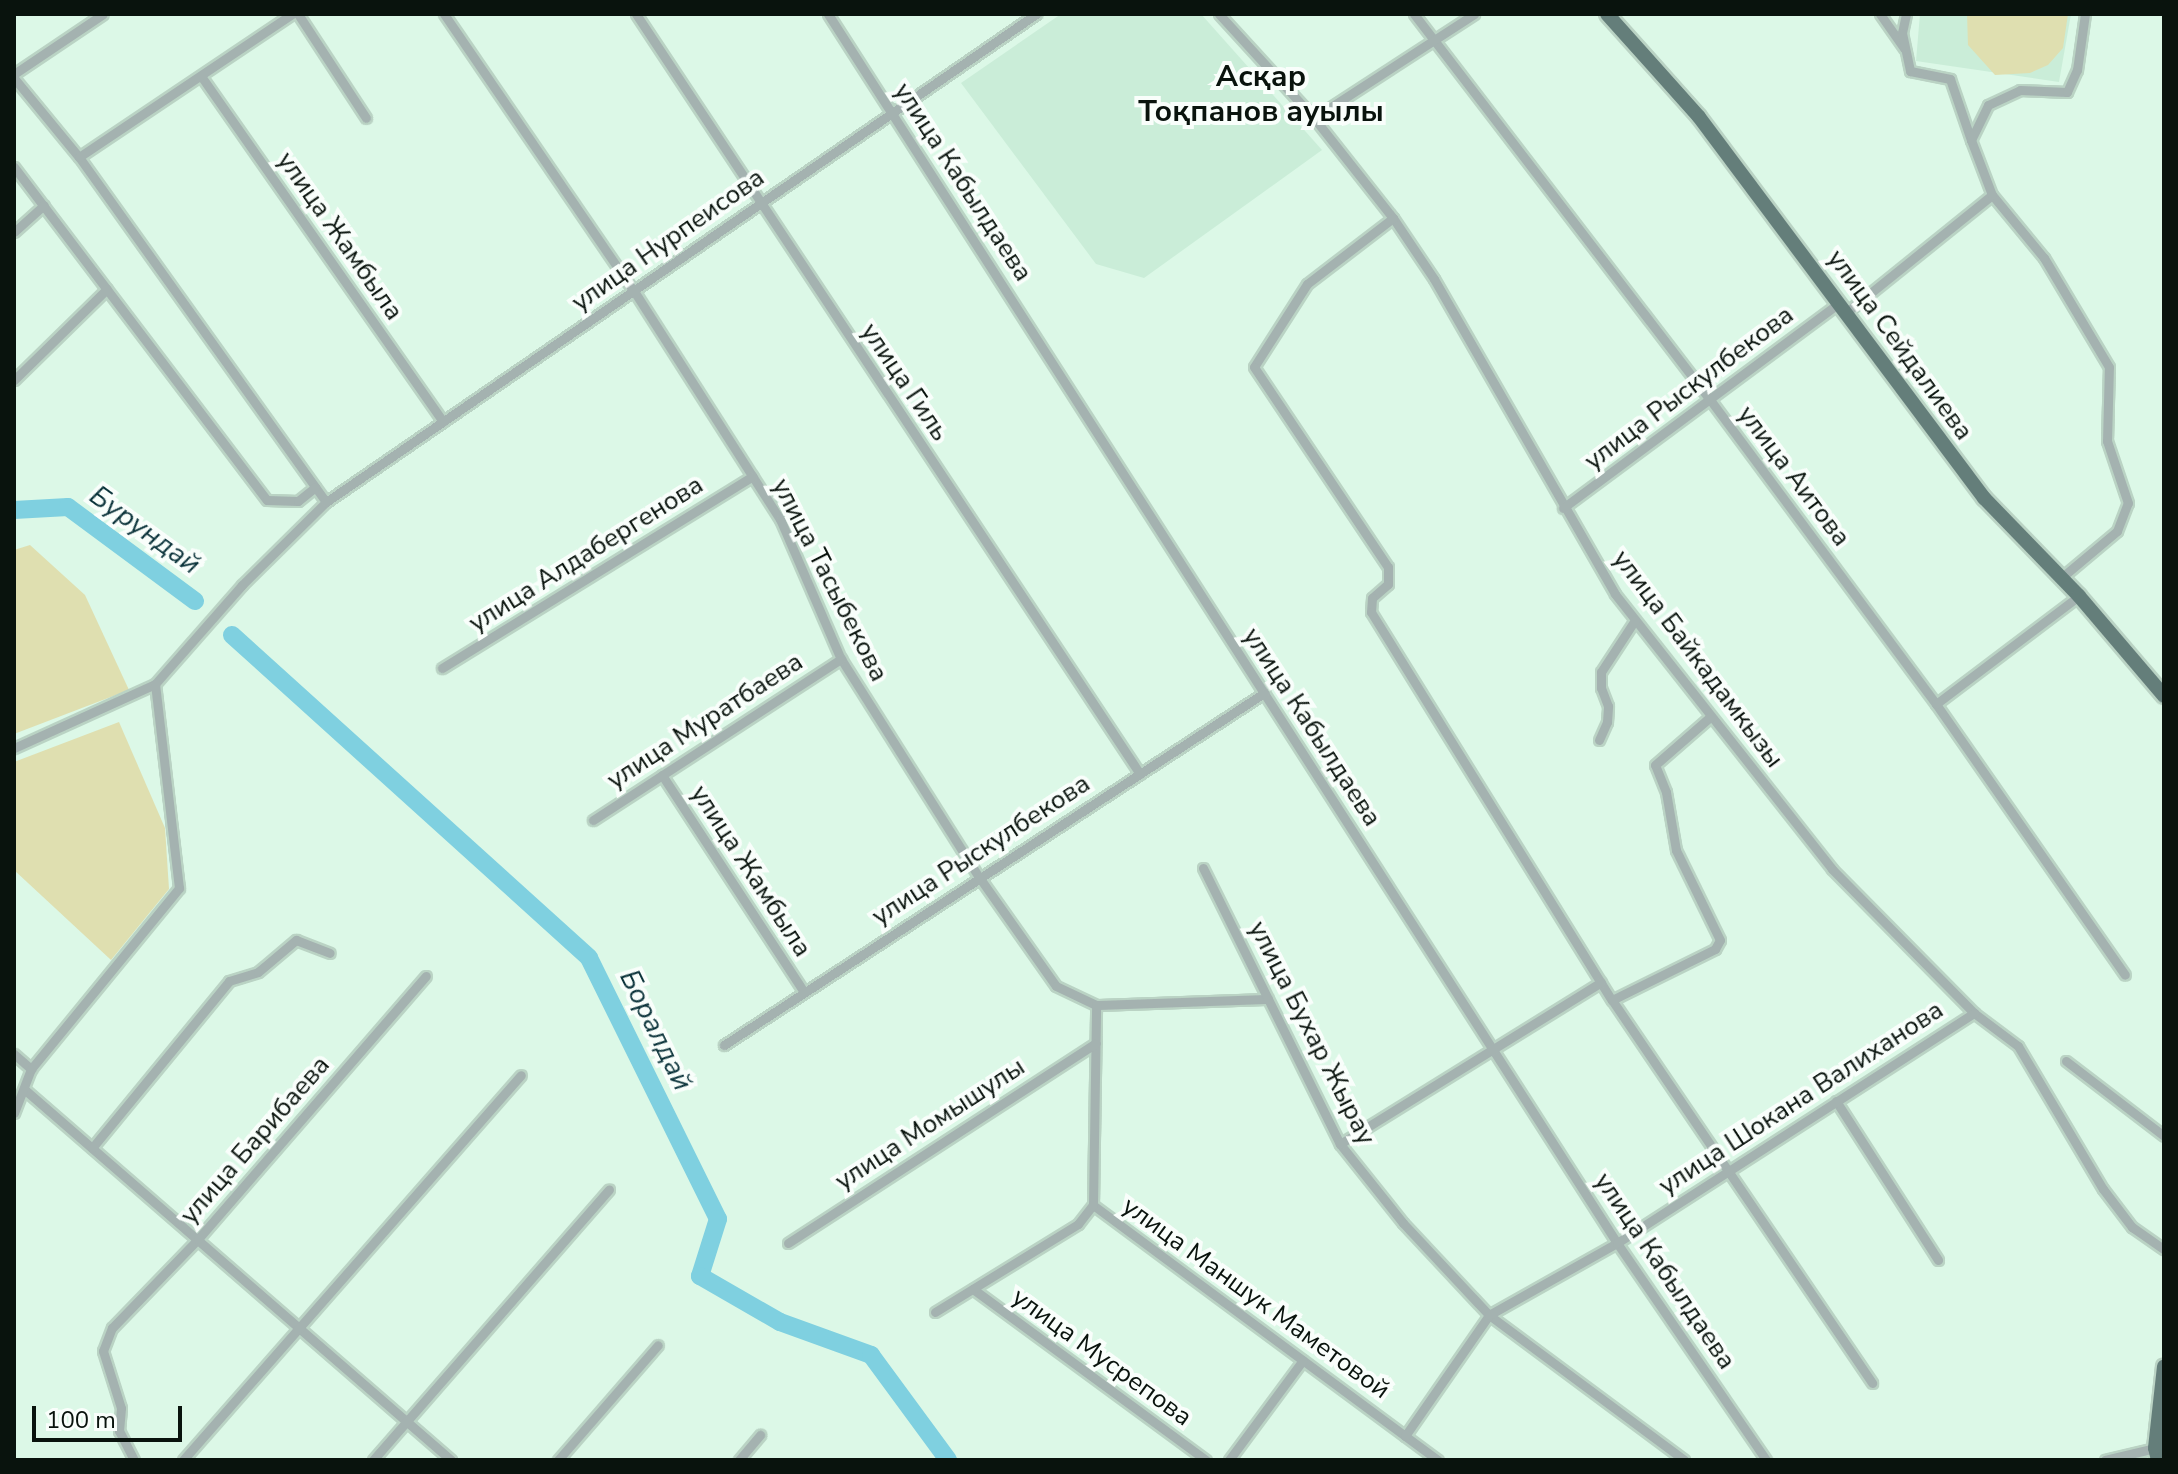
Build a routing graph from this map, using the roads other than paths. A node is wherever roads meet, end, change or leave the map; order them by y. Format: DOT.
graph roads {
  1 [pos="103,14"];
  2 [pos="295,14"];
  3 [pos="444,14"];
  4 [pos="636,14"];
  5 [pos="828,14"];
  6 [pos="1036,14"];
  7 [pos="1219,14"];
  8 [pos="1414,14"];
  9 [pos="1474,14"];
  10 [pos="1607,14"];
  11 [pos="1880,14"];
  12 [pos="1906,14"];
  13 [pos="2085,14"];
  14 [pos="1435,40"];
  15 [pos="1906,50"];
  16 [pos="14,76"];
  17 [pos="201,76"];
  18 [pos="892,113"];
  19 [pos="366,118"];
  20 [pos="1314,118"];
  21 [pos="1971,140"];
  22 [pos="79,157"];
  23 [pos="14,167"];
  24 [pos="1992,195"];
  25 [pos="760,204"];
  26 [pos="44,205"];
  27 [pos="1393,218"];
  28 [pos="14,232"];
  29 [pos="107,289"];
  30 [pos="634,291"];
  31 [pos="1844,307"];
  32 [pos="14,380"];
  33 [pos="1711,401"];
  34 [pos="443,422"];
  35 [pos="753,476"];
  36 [pos="315,487"];
  37 [pos="326,502"];
  38 [pos="1563,508"];
  39 [pos="2061,578"];
  40 [pos="2079,596"];
  41 [pos="1635,620"];
  42 [pos="841,659"];
  43 [pos="442,668"];
  44 [pos="155,684"];
  45 [pos="1264,693"];
  46 [pos="2164,696"];
  47 [pos="1936,704"];
  48 [pos="1710,717"];
  49 [pos="1599,740"];
  50 [pos="14,748"];
  51 [pos="1140,774"];
  52 [pos="662,775"];
  53 [pos="593,820"];
  54 [pos="1203,868"];
  55 [pos="979,877"];
  56 [pos="330,953"];
  57 [pos="2125,975"];
  58 [pos="426,976"];
  59 [pos="1601,982"];
  60 [pos="804,992"];
  61 [pos="1268,999"];
  62 [pos="1612,1000"];
  63 [pos="1096,1005"];
  64 [pos="1974,1013"];
  65 [pos="1096,1043"];
  66 [pos="724,1045"];
  67 [pos="1494,1048"];
  68 [pos="15,1057"];
  69 [pos="2066,1061"];
  70 [pos="31,1069"];
  71 [pos="521,1075"];
  72 [pos="24,1089"];
  73 [pos="1836,1101"];
  74 [pos="14,1113"];
  75 [pos="2164,1136"];
  76 [pos="1340,1144"];
  77 [pos="92,1148"];
  78 [pos="1728,1174"];
  79 [pos="609,1189"];
  80 [pos="1093,1205"];
  81 [pos="198,1239"];
  82 [pos="788,1243"];
  83 [pos="1617,1243"];
  84 [pos="2164,1249"];
  85 [pos="1938,1260"];
  86 [pos="973,1289"];
  87 [pos="935,1312"];
  88 [pos="1489,1315"];
  89 [pos="300,1328"];
  90 [pos="658,1345"];
  91 [pos="1303,1360"];
  92 [pos="2164,1366"];
  93 [pos="1872,1383"];
  94 [pos="406,1423"];
  95 [pos="760,1435"];
  96 [pos="1405,1436"];
  97 [pos="2156,1454"];
  98 [pos="134,1460"];
  99 [pos="183,1460"];
  100 [pos="373,1460"];
  101 [pos="451,1460"];
  102 [pos="558,1460"];
  103 [pos="739,1460"];
  104 [pos="1206,1460"];
  105 [pos="1229,1460"];
  106 [pos="1438,1460"];
  107 [pos="1684,1460"];
  108 [pos="1766,1460"];
  109 [pos="2105,1460"];
  1 -- 16 [label="street"];
  2 -- 17 [label="street"];
  2 -- 19 [label="street"];
  3 -- 30 [label="street, улица Тасыбекова"];
  4 -- 25 [label="street, улица Гиль"];
  5 -- 18 [label="street, улица Кабылдаева"];
  6 -- 18 [label="street, улица Нурпеисова"];
  7 -- 20 [label="street, улица Байкадамкызы"];
  8 -- 14 [label="street, улица Аитова"];
  9 -- 14 [label="street"];
  10 -- 31 [label="main road, улица Сейдалиева"];
  11 -- 15 [label="street"];
  12 -- 15 [label="street"];
  13 -- 21 [label="street"];
  14 -- 20 [label="street"];
  14 -- 33 [label="street, улица Аитова"];
  15 -- 21 [label="street"];
  16 -- 22 [label="street"];
  17 -- 22 [label="street"];
  17 -- 34 [label="street, улица Жамбыла"];
  18 -- 25 [label="street, улица Нурпеисова"];
  18 -- 45 [label="street, улица Кабылдаева"];
  20 -- 27 [label="street, улица Байкадамкызы"];
  21 -- 24 [label="street"];
  22 -- 36 [label="street"];
  23 -- 26 [label="street"];
  24 -- 31 [label="street, улица Рыскулбекова"];
  24 -- 39 [label="street"];
  25 -- 30 [label="street, улица Нурпеисова"];
  25 -- 51 [label="street, улица Гиль"];
  26 -- 28 [label="street"];
  26 -- 29 [label="street"];
  27 -- 38 [label="street, улица Байкадамкызы"];
  27 -- 59 [label="street"];
  29 -- 32 [label="street"];
  29 -- 36 [label="street"];
  30 -- 34 [label="street, улица Нурпеисова"];
  30 -- 35 [label="street, улица Тасыбекова"];
  31 -- 33 [label="street, улица Рыскулбекова"];
  31 -- 39 [label="main road, улица Сейдалиева"];
  33 -- 38 [label="street, улица Рыскулбекова"];
  33 -- 47 [label="street, улица Аитова"];
  34 -- 37 [label="street, улица Нурпеисова"];
  35 -- 42 [label="street, улица Тасыбекова"];
  35 -- 43 [label="street, улица Алдабергенова"];
  36 -- 37 [label="street"];
  37 -- 44 [label="street, улица Нурпеисова"];
  38 -- 41 [label="street, улица Байкадамкызы"];
  39 -- 40 [label="main road, улица Сейдалиева"];
  40 -- 46 [label="main road, улица Сейдалиева"];
  40 -- 47 [label="street"];
  41 -- 48 [label="street, улица Байкадамкызы"];
  41 -- 49 [label="street"];
  42 -- 52 [label="street, улица Муратбаева"];
  42 -- 55 [label="street, улица Тасыбекова"];
  44 -- 50 [label="street"];
  44 -- 70 [label="street"];
  45 -- 51 [label="street, улица Рыскулбекова"];
  45 -- 67 [label="street, улица Кабылдаева"];
  47 -- 57 [label="street, улица Аитова"];
  48 -- 62 [label="street"];
  48 -- 64 [label="street, улица Байкадамкызы"];
  51 -- 55 [label="street, улица Рыскулбекова"];
  52 -- 53 [label="street, улица Муратбаева"];
  52 -- 60 [label="street, улица Жамбыла"];
  54 -- 61 [label="street, улица Бухар Жырау"];
  55 -- 60 [label="street, улица Рыскулбекова"];
  55 -- 63 [label="street, улица Тасыбекова"];
  56 -- 77 [label="street"];
  58 -- 81 [label="street, улица Барибаева"];
  59 -- 62 [label="street"];
  59 -- 67 [label="street"];
  60 -- 66 [label="street, улица Рыскулбекова"];
  61 -- 63 [label="street, улица Тасыбекова"];
  61 -- 76 [label="street, улица Бухар Жырау"];
  62 -- 78 [label="street"];
  63 -- 65 [label="street, улица Маншук Маметовой"];
  64 -- 73 [label="street, улица Шокана Валиханова"];
  64 -- 84 [label="street, улица Байкадамкызы"];
  65 -- 80 [label="street, улица Маншук Маметовой"];
  65 -- 82 [label="street, улица Момышулы"];
  67 -- 76 [label="street"];
  67 -- 83 [label="street, улица Кабылдаева"];
  68 -- 70 [label="street"];
  69 -- 75 [label="street"];
  70 -- 72 [label="street"];
  71 -- 89 [label="street"];
  72 -- 74 [label="street"];
  72 -- 77 [label="street"];
  73 -- 78 [label="street, улица Шокана Валиханова"];
  73 -- 85 [label="street"];
  76 -- 88 [label="street, улица Бухар Жырау"];
  77 -- 81 [label="street"];
  78 -- 83 [label="street, улица Шокана Валиханова"];
  78 -- 93 [label="street"];
  79 -- 94 [label="street"];
  80 -- 86 [label="street"];
  80 -- 91 [label="street, улица Маншук Маметовой"];
  81 -- 89 [label="street"];
  81 -- 98 [label="street, улица Барибаева"];
  83 -- 88 [label="street, улица Шокана Валиханова"];
  83 -- 108 [label="street, улица Кабылдаева"];
  86 -- 87 [label="street"];
  86 -- 104 [label="street, улица Мусрепова"];
  88 -- 96 [label="street, улица Шокана Валиханова"];
  88 -- 107 [label="street, улица Бухар Жырау"];
  89 -- 94 [label="street"];
  89 -- 99 [label="street"];
  90 -- 102 [label="street"];
  91 -- 96 [label="street, улица Маншук Маметовой"];
  91 -- 105 [label="street"];
  92 -- 97 [label="main road"];
  94 -- 100 [label="street"];
  94 -- 101 [label="street"];
  95 -- 103 [label="street"];
  96 -- 106 [label="street, улица Маншук Маметовой"];
  97 -- 109 [label="street"];
}
